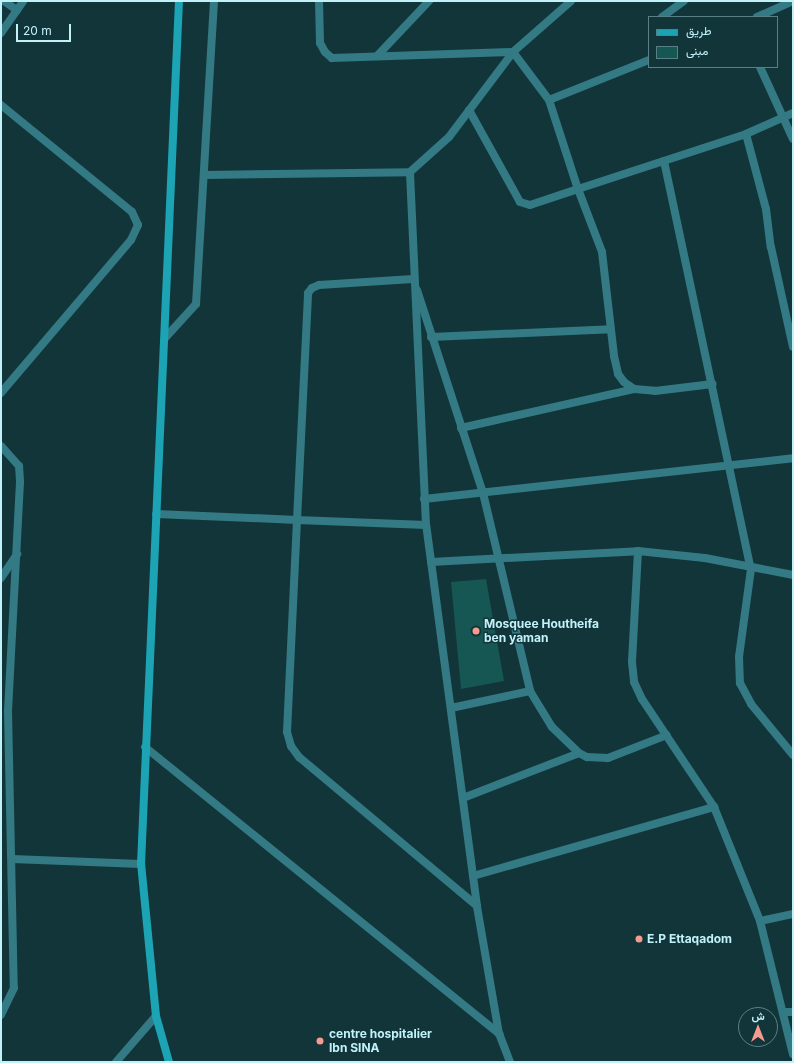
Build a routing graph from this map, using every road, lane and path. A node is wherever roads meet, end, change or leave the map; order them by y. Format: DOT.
graph roads {
  1 [pos="4,1"];
  2 [pos="23,1"];
  3 [pos="179,1"];
  4 [pos="214,1"];
  5 [pos="320,1"];
  6 [pos="429,1"];
  7 [pos="571,1"];
  8 [pos="684,1"];
  9 [pos="793,1"];
  10 [pos="17,10"];
  11 [pos="663,16"];
  12 [pos="759,16"];
  13 [pos="1,33"];
  14 [pos="513,52"];
  15 [pos="377,56"];
  16 [pos="648,60"];
  17 [pos="760,68"];
  18 [pos="549,100"];
  19 [pos="1,105"];
  20 [pos="469,110"];
  21 [pos="793,113"];
  22 [pos="782,120"];
  23 [pos="746,134"];
  24 [pos="793,140"];
  25 [pos="664,161"];
  26 [pos="410,172"];
  27 [pos="205,175"];
  28 [pos="578,189"];
  29 [pos="413,279"];
  30 [pos="611,329"];
  31 [pos="432,337"];
  32 [pos="165,338"];
  33 [pos="793,347"];
  34 [pos="713,384"];
  35 [pos="634,389"];
  36 [pos="1,393"];
  37 [pos="461,428"];
  38 [pos="1,446"];
  39 [pos="793,458"];
  40 [pos="730,465"];
  41 [pos="483,493"];
  42 [pos="424,499"];
  43 [pos="156,514"];
  44 [pos="297,520"];
  45 [pos="426,525"];
  46 [pos="638,551"];
  47 [pos="18,553"];
  48 [pos="497,558"];
  49 [pos="431,562"];
  50 [pos="751,569"];
  51 [pos="793,575"];
  52 [pos="1,578"];
  53 [pos="530,691"];
  54 [pos="451,708"];
  55 [pos="8,712"];
  56 [pos="1,720"];
  57 [pos="667,736"];
  58 [pos="144,747"];
  59 [pos="579,753"];
  60 [pos="793,755"];
  61 [pos="463,798"];
  62 [pos="714,807"];
  63 [pos="12,859"];
  64 [pos="141,864"];
  65 [pos="473,876"];
  66 [pos="478,906"];
  67 [pos="793,914"];
  68 [pos="760,921"];
  69 [pos="784,1012"];
  70 [pos="793,1012"];
  71 [pos="1,1015"];
  72 [pos="156,1016"];
  73 [pos="499,1034"];
  74 [pos="793,1054"];
  75 [pos="116,1062"];
  76 [pos="168,1062"];
  77 [pos="510,1062"];
  1 -- 10 [label="street"];
  2 -- 10 [label="street"];
  3 -- 32 [label="main road"];
  4 -- 27 [label="street"];
  5 -- 15 [label="street"];
  6 -- 15 [label="street"];
  7 -- 14 [label="street"];
  8 -- 11 [label="street"];
  9 -- 12 [label="street"];
  10 -- 13 [label="street"];
  14 -- 15 [label="street"];
  14 -- 18 [label="street"];
  14 -- 20 [label="street"];
  16 -- 18 [label="street"];
  17 -- 22 [label="street"];
  18 -- 28 [label="street"];
  19 -- 36 [label="street"];
  20 -- 26 [label="street"];
  20 -- 28 [label="street"];
  21 -- 22 [label="street"];
  22 -- 23 [label="street"];
  22 -- 24 [label="street"];
  23 -- 25 [label="street"];
  23 -- 33 [label="street"];
  25 -- 28 [label="street"];
  25 -- 34 [label="street"];
  26 -- 27 [label="street"];
  26 -- 29 [label="street"];
  27 -- 32 [label="street"];
  28 -- 30 [label="street"];
  29 -- 31 [label="street"];
  29 -- 42 [label="street"];
  29 -- 44 [label="street"];
  30 -- 31 [label="street"];
  30 -- 35 [label="street"];
  31 -- 37 [label="street"];
  32 -- 43 [label="main road"];
  34 -- 35 [label="street"];
  34 -- 40 [label="street"];
  35 -- 37 [label="street"];
  37 -- 41 [label="street"];
  38 -- 47 [label="street"];
  39 -- 40 [label="street"];
  40 -- 41 [label="street"];
  40 -- 50 [label="street"];
  41 -- 42 [label="street"];
  41 -- 48 [label="street"];
  42 -- 45 [label="street"];
  43 -- 44 [label="street"];
  43 -- 58 [label="main road"];
  44 -- 45 [label="street"];
  44 -- 66 [label="street"];
  45 -- 49 [label="street"];
  46 -- 48 [label="street"];
  46 -- 50 [label="street"];
  46 -- 57 [label="street"];
  47 -- 52 [label="street"];
  47 -- 55 [label="street"];
  48 -- 49 [label="street"];
  48 -- 53 [label="street"];
  49 -- 54 [label="street"];
  50 -- 51 [label="street"];
  50 -- 60 [label="street"];
  53 -- 54 [label="street"];
  53 -- 59 [label="street"];
  54 -- 61 [label="street"];
  55 -- 56 [label="street"];
  55 -- 63 [label="street"];
  57 -- 59 [label="street"];
  57 -- 62 [label="street"];
  58 -- 64 [label="main road"];
  58 -- 73 [label="street"];
  59 -- 61 [label="street"];
  61 -- 65 [label="street"];
  62 -- 65 [label="street"];
  62 -- 68 [label="street"];
  63 -- 64 [label="street"];
  63 -- 71 [label="street"];
  64 -- 72 [label="main road"];
  65 -- 66 [label="street"];
  66 -- 73 [label="street"];
  67 -- 68 [label="street"];
  68 -- 69 [label="street"];
  69 -- 70 [label="street"];
  69 -- 74 [label="street"];
  72 -- 75 [label="street"];
  72 -- 76 [label="main road"];
  73 -- 77 [label="street"];
}
